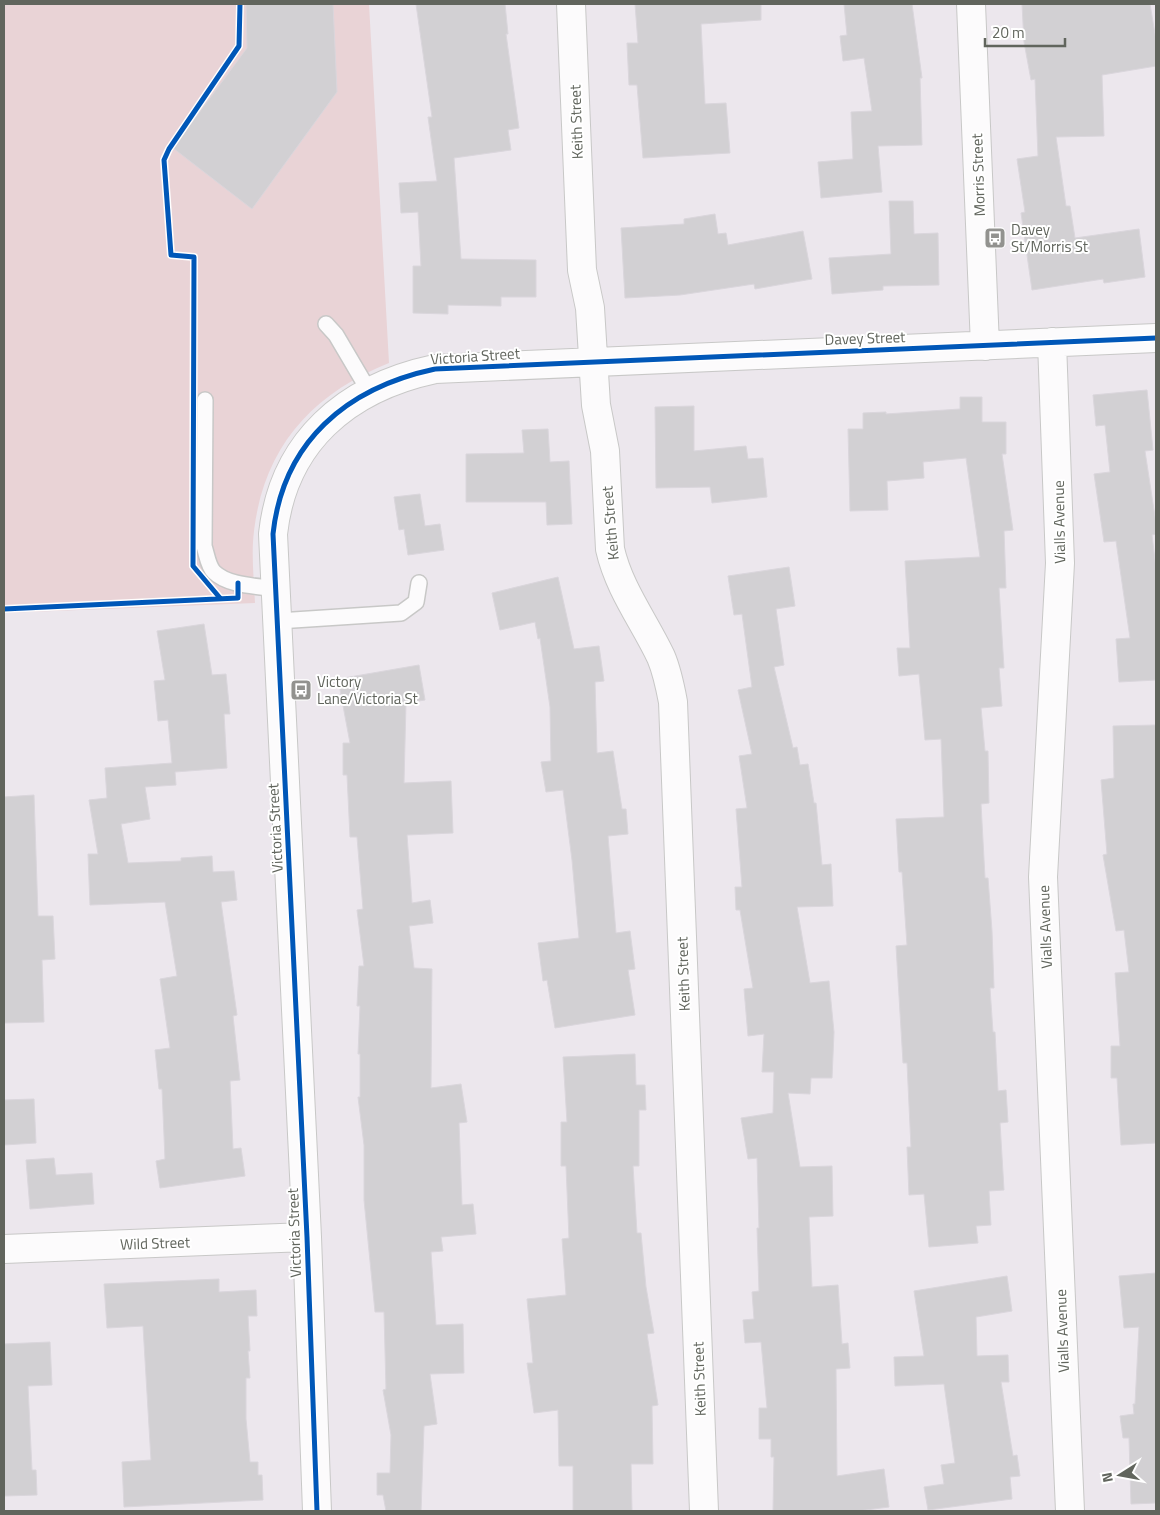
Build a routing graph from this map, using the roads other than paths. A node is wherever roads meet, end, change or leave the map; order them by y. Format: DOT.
graph roads {
  1 [pos="571,4"];
  2 [pos="971,4"];
  3 [pos="326,324"];
  4 [pos="1156,338"];
  5 [pos="1052,342"];
  6 [pos="985,346"];
  7 [pos="593,362"];
  8 [pos="368,391"];
  9 [pos="205,400"];
  10 [pos="419,582"];
  11 [pos="276,589"];
  12 [pos="278,621"];
  13 [pos="307,1237"];
  14 [pos="4,1249"];
  15 [pos="317,1511"];
  16 [pos="704,1511"];
  17 [pos="1070,1511"];
  1 -- 7 [label="street, Keith Street"];
  2 -- 6 [label="street, Morris Street"];
  3 -- 8 [label="lane"];
  4 -- 5 [label="street, Davey Street"];
  5 -- 6 [label="street, Davey Street"];
  5 -- 17 [label="street, Vialls Avenue"];
  6 -- 7 [label="street, Davey Street"];
  7 -- 8 [label="street, Victoria Street"];
  7 -- 16 [label="street, Keith Street"];
  8 -- 11 [label="street, Victoria Street"];
  9 -- 11 [label="lane"];
  10 -- 12 [label="lane"];
  11 -- 12 [label="street, Victoria Street"];
  12 -- 13 [label="street, Victoria Street"];
  13 -- 14 [label="street, Wild Street"];
  13 -- 15 [label="street, Victoria Street"];
}
